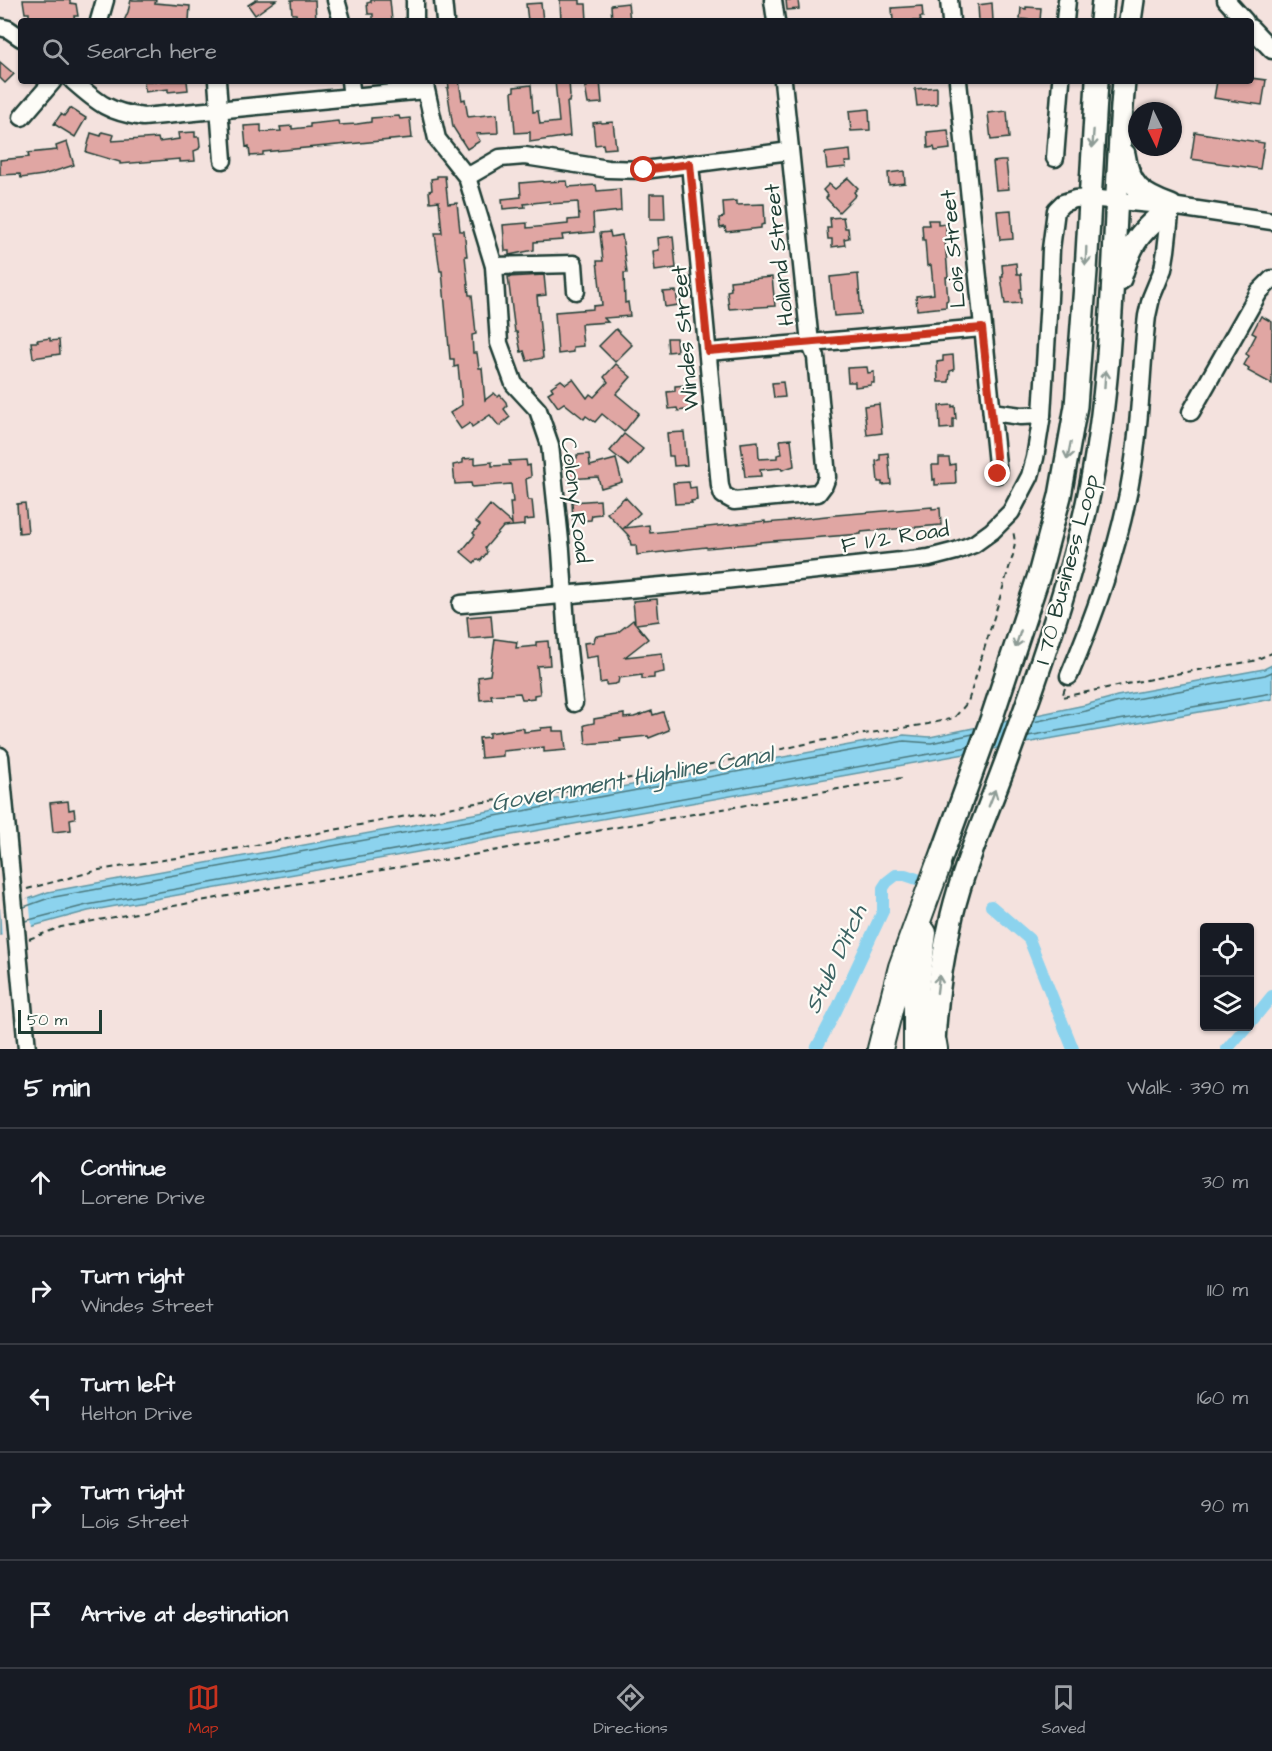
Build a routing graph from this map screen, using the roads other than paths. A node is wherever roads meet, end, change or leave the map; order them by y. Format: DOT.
graph roads {
  1 [pos="105,0"];
  2 [pos="336,0"];
  3 [pos="415,0"];
  4 [pos="443,0"];
  5 [pos="773,0"];
  6 [pos="949,0"];
  7 [pos="1067,0"];
  8 [pos="1103,0"];
  9 [pos="1133,0"];
  10 [pos="1226,0"];
  11 [pos="100,18"];
  12 [pos="341,18"];
  13 [pos="415,18"];
  14 [pos="445,18"];
  15 [pos="776,18"];
  16 [pos="951,18"];
  17 [pos="1065,18"];
  18 [pos="1101,18"];
  19 [pos="1130,18"];
  20 [pos="1242,18"];
  21 [pos="0,27"];
  22 [pos="1254,31"];
  23 [pos="18,36"];
  24 [pos="1272,50"];
  25 [pos="50,84"];
  26 [pos="76,84"];
  27 [pos="217,84"];
  28 [pos="783,84"];
  29 [pos="958,84"];
  30 [pos="1061,84"];
  31 [pos="1097,84"];
  32 [pos="425,85"];
  33 [pos="351,89"];
  34 [pos="1123,89"];
  35 [pos="219,110"];
  36 [pos="22,117"];
  37 [pos="790,151"];
  38 [pos="1055,158"];
  39 [pos="223,160"];
  40 [pos="690,164"];
  41 [pos="467,177"];
  42 [pos="1089,198"];
  43 [pos="1117,201"];
  44 [pos="1171,206"];
  45 [pos="1272,220"];
  46 [pos="494,266"];
  47 [pos="1272,279"];
  48 [pos="576,291"];
  49 [pos="1111,311"];
  50 [pos="982,328"];
  51 [pos="810,343"];
  52 [pos="708,351"];
  53 [pos="992,412"];
  54 [pos="1191,412"];
  55 [pos="1042,415"];
  56 [pos="998,474"];
  57 [pos="735,501"];
  58 [pos="565,594"];
  59 [pos="461,604"];
  60 [pos="1069,676"];
  61 [pos="574,703"];
  62 [pos="0,756"];
  63 [pos="938,866"];
  64 [pos="9,896"];
  65 [pos="930,1047"];
  66 [pos="27,1049"];
  67 [pos="880,1049"];
  1 -- 11 [label="street"];
  2 -- 12 [label="street"];
  3 -- 13 [label="street"];
  4 -- 14 [label="street"];
  5 -- 15 [label="street"];
  6 -- 16 [label="street"];
  7 -- 17 [label="street"];
  8 -- 18 [label="main road"];
  9 -- 19 [label="main road"];
  10 -- 20 [label="street"];
  21 -- 23 [label="street"];
  22 -- 24 [label="street"];
  25 -- 36 [label="street"];
  26 -- 35 [label="street"];
  27 -- 35 [label="street"];
  28 -- 37 [label="street, Holland Street"];
  29 -- 50 [label="street, Lois Street"];
  30 -- 38 [label="street"];
  31 -- 42 [label="main road, I 70 Business Loop, one-way"];
  32 -- 33 [label="street"];
  32 -- 41 [label="street, Colony Road"];
  33 -- 35 [label="street"];
  34 -- 43 [label="main road, I 70 Business Loop"];
  34 -- 44 [label="main road"];
  35 -- 39 [label="street"];
  37 -- 40 [label="street"];
  37 -- 51 [label="street, Holland Street"];
  40 -- 41 [label="street"];
  40 -- 52 [label="street, Windes Street"];
  41 -- 46 [label="street, Colony Road"];
  42 -- 43 [label="street, F 1/2 Road"];
  42 -- 55 [label="street, F 1/2 Road"];
  42 -- 63 [label="main road, I 70 Business Loop, one-way"];
  43 -- 44 [label="street, F 1/2 Road"];
  43 -- 49 [label="main road, I 70 Business Loop"];
  44 -- 45 [label="street, F 1/2 Road"];
  44 -- 49 [label="main road"];
  44 -- 60 [label="street"];
  46 -- 48 [label="street"];
  46 -- 58 [label="street, Colony Road"];
  47 -- 54 [label="street"];
  65 -- 49 [label="main road, I 70 Business Loop, one-way"];
  50 -- 51 [label="street"];
  50 -- 53 [label="street, Lois Street"];
  51 -- 52 [label="street"];
  51 -- 57 [label="street, Holland Street"];
  52 -- 57 [label="street, Windes Street"];
  53 -- 55 [label="street"];
  53 -- 56 [label="street, Lois Street"];
  55 -- 58 [label="street, F 1/2 Road"];
  58 -- 59 [label="street, F 1/2 Road"];
  58 -- 61 [label="street, Colony Road"];
  62 -- 64 [label="street"];
  63 -- 65 [label="highway"];
  63 -- 67 [label="highway"];
  64 -- 66 [label="street"];
}
